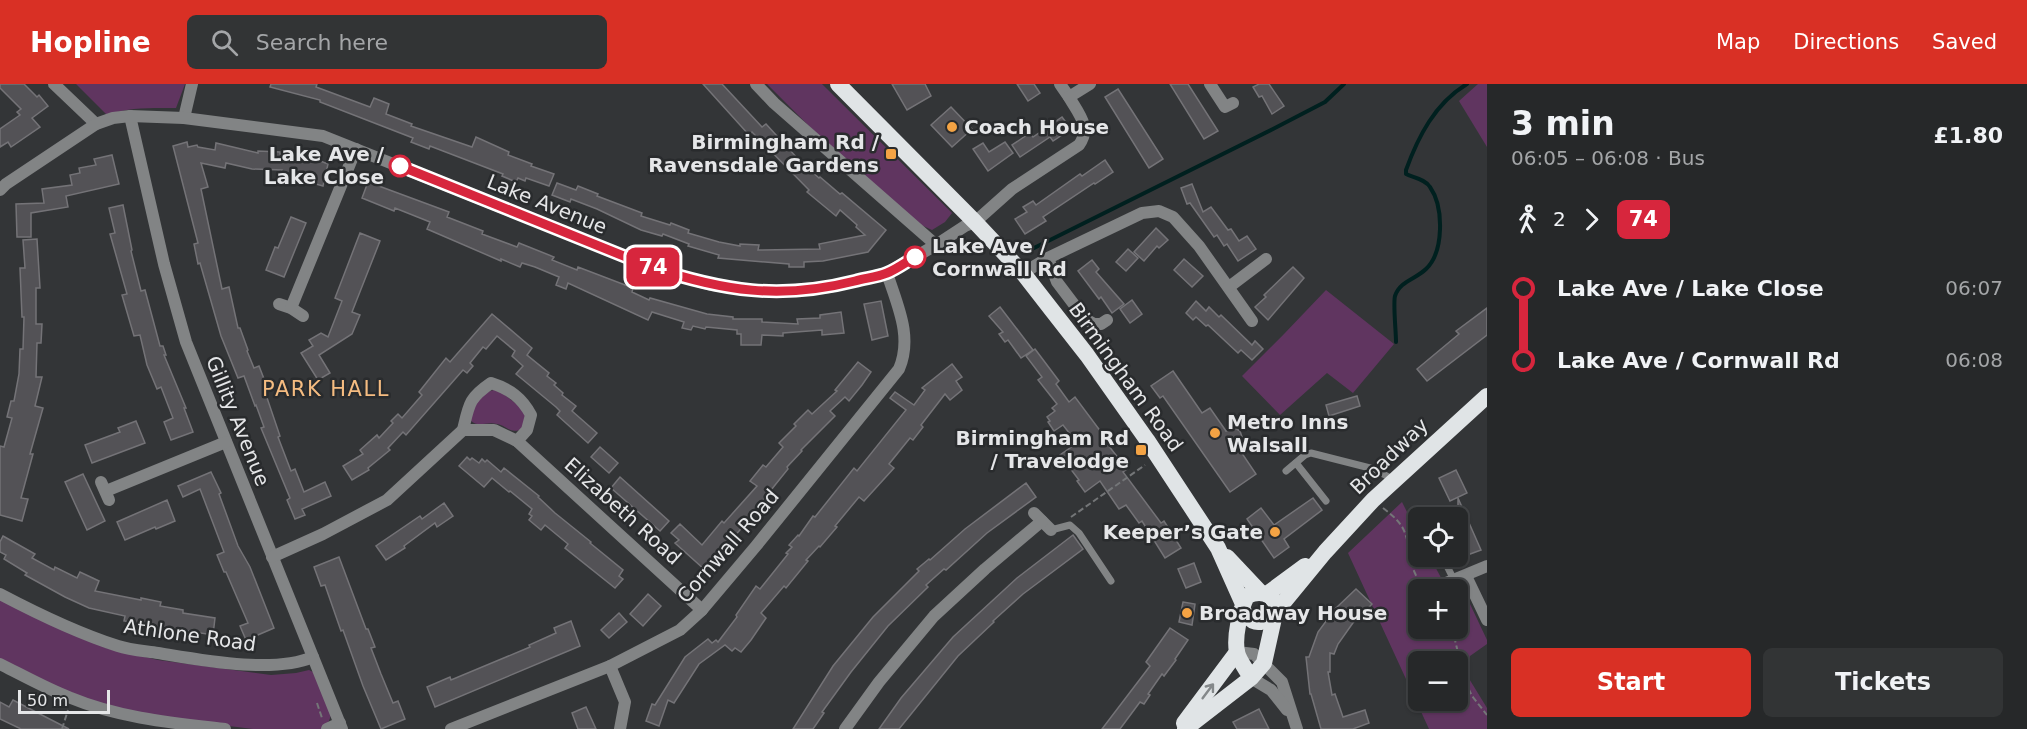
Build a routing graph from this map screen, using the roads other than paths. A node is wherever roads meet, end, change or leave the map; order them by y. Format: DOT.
graph roads {
  1 [pos="54,84"];
  2 [pos="192,84"];
  3 [pos="756,84"];
  4 [pos="838,84"];
  5 [pos="1060,84"];
  6 [pos="1090,84"];
  7 [pos="1210,84"];
  8 [pos="1069,97"];
  9 [pos="1233,103"];
  10 [pos="130,116"];
  11 [pos="184,118"];
  12 [pos="96,124"];
  13 [pos="356,148"];
  14 [pos="0,190"];
  15 [pos="975,222"];
  16 [pos="936,245"];
  17 [pos="1048,258"];
  18 [pos="1266,259"];
  19 [pos="887,273"];
  20 [pos="1023,273"];
  21 [pos="1229,287"];
  22 [pos="303,316"];
  23 [pos="1107,320"];
  24 [pos="1251,321"];
  25 [pos="1487,396"];
  26 [pos="464,430"];
  27 [pos="517,441"];
  28 [pos="226,442"];
  29 [pos="1296,463"];
  30 [pos="1286,471"];
  31 [pos="1394,480"];
  32 [pos="105,491"];
  33 [pos="1326,501"];
  34 [pos="1043,521"];
  35 [pos="1218,548"];
  36 [pos="1325,552"];
  37 [pos="272,557"];
  38 [pos="1487,566"];
  39 [pos="1457,579"];
  40 [pos="1111,581"];
  41 [pos="1263,593"];
  42 [pos="0,594"];
  43 [pos="1468,596"];
  44 [pos="1243,606"];
  45 [pos="702,610"];
  46 [pos="1276,613"];
  47 [pos="1487,620"];
  48 [pos="1237,652"];
  49 [pos="313,657"];
  50 [pos="1264,663"];
  51 [pos="0,664"];
  52 [pos="610,666"];
  53 [pos="1251,678"];
  54 [pos="1295,725"];
  55 [pos="341,726"];
  56 [pos="225,729"];
  57 [pos="327,729"];
  58 [pos="451,729"];
  59 [pos="620,729"];
  60 [pos="845,729"];
  61 [pos="1179,729"];
  62 [pos="1185,729"];
  1 -- 12 [label="street"];
  2 -- 11 [label="street"];
  3 -- 16 [label="street"];
  4 -- 15 [label="highway, Birmingham Road"];
  5 -- 8 [label="street, Lake Avenue"];
  6 -- 8 [label="street"];
  7 -- 9 [label="street"];
  8 -- 15 [label="street, Lake Avenue"];
  10 -- 11 [label="street, Lake Avenue"];
  10 -- 12 [label="street, Lake Avenue"];
  10 -- 28 [label="street, Gillity Avenue"];
  11 -- 13 [label="street, Lake Avenue"];
  12 -- 14 [label="street"];
  13 -- 19 [label="street, Lake Avenue"];
  13 -- 22 [label="street"];
  15 -- 16 [label="street, Lake Avenue"];
  15 -- 20 [label="highway, Birmingham Road"];
  16 -- 19 [label="street, Lake Avenue"];
  17 -- 20 [label="street"];
  17 -- 21 [label="street"];
  17 -- 23 [label="street"];
  18 -- 21 [label="street"];
  19 -- 45 [label="street, Cornwall Road"];
  20 -- 35 [label="highway, Birmingham Road"];
  21 -- 24 [label="street"];
  25 -- 31 [label="highway, Broadway"];
  26 -- 27 [label="street, Elizabeth Road"];
  26 -- 27 [label="street"];
  26 -- 37 [label="street"];
  27 -- 45 [label="street, Elizabeth Road"];
  28 -- 32 [label="street"];
  28 -- 37 [label="street, Gillity Avenue"];
  29 -- 30 [label="lane"];
  29 -- 31 [label="lane"];
  29 -- 33 [label="lane"];
  31 -- 36 [label="highway, Broadway"];
  34 -- 40 [label="lane"];
  34 -- 60 [label="street"];
  35 -- 41 [label="highway, Birmingham Road"];
  35 -- 44 [label="highway, Birmingham Road"];
  36 -- 41 [label="highway, Broadway"];
  36 -- 46 [label="highway, Broadway"];
  37 -- 49 [label="street, Gillity Avenue"];
  38 -- 39 [label="street"];
  41 -- 44 [label="highway"];
  41 -- 46 [label="highway"];
  42 -- 49 [label="street, Athlone Road"];
  43 -- 47 [label="street"];
  44 -- 46 [label="highway"];
  44 -- 48 [label="highway"];
  45 -- 52 [label="street, Cornwall Road"];
  46 -- 50 [label="highway"];
  48 -- 50 [label="street"];
  48 -- 53 [label="highway"];
  61 -- 48 [label="highway, one-way"];
  49 -- 55 [label="street, Gillity Avenue"];
  50 -- 53 [label="highway"];
  50 -- 54 [label="street"];
  51 -- 56 [label="street"];
  52 -- 58 [label="street, Cornwall Road"];
  52 -- 59 [label="street"];
  53 -- 54 [label="street"];
  53 -- 62 [label="highway"];
  55 -- 57 [label="street"];
}
